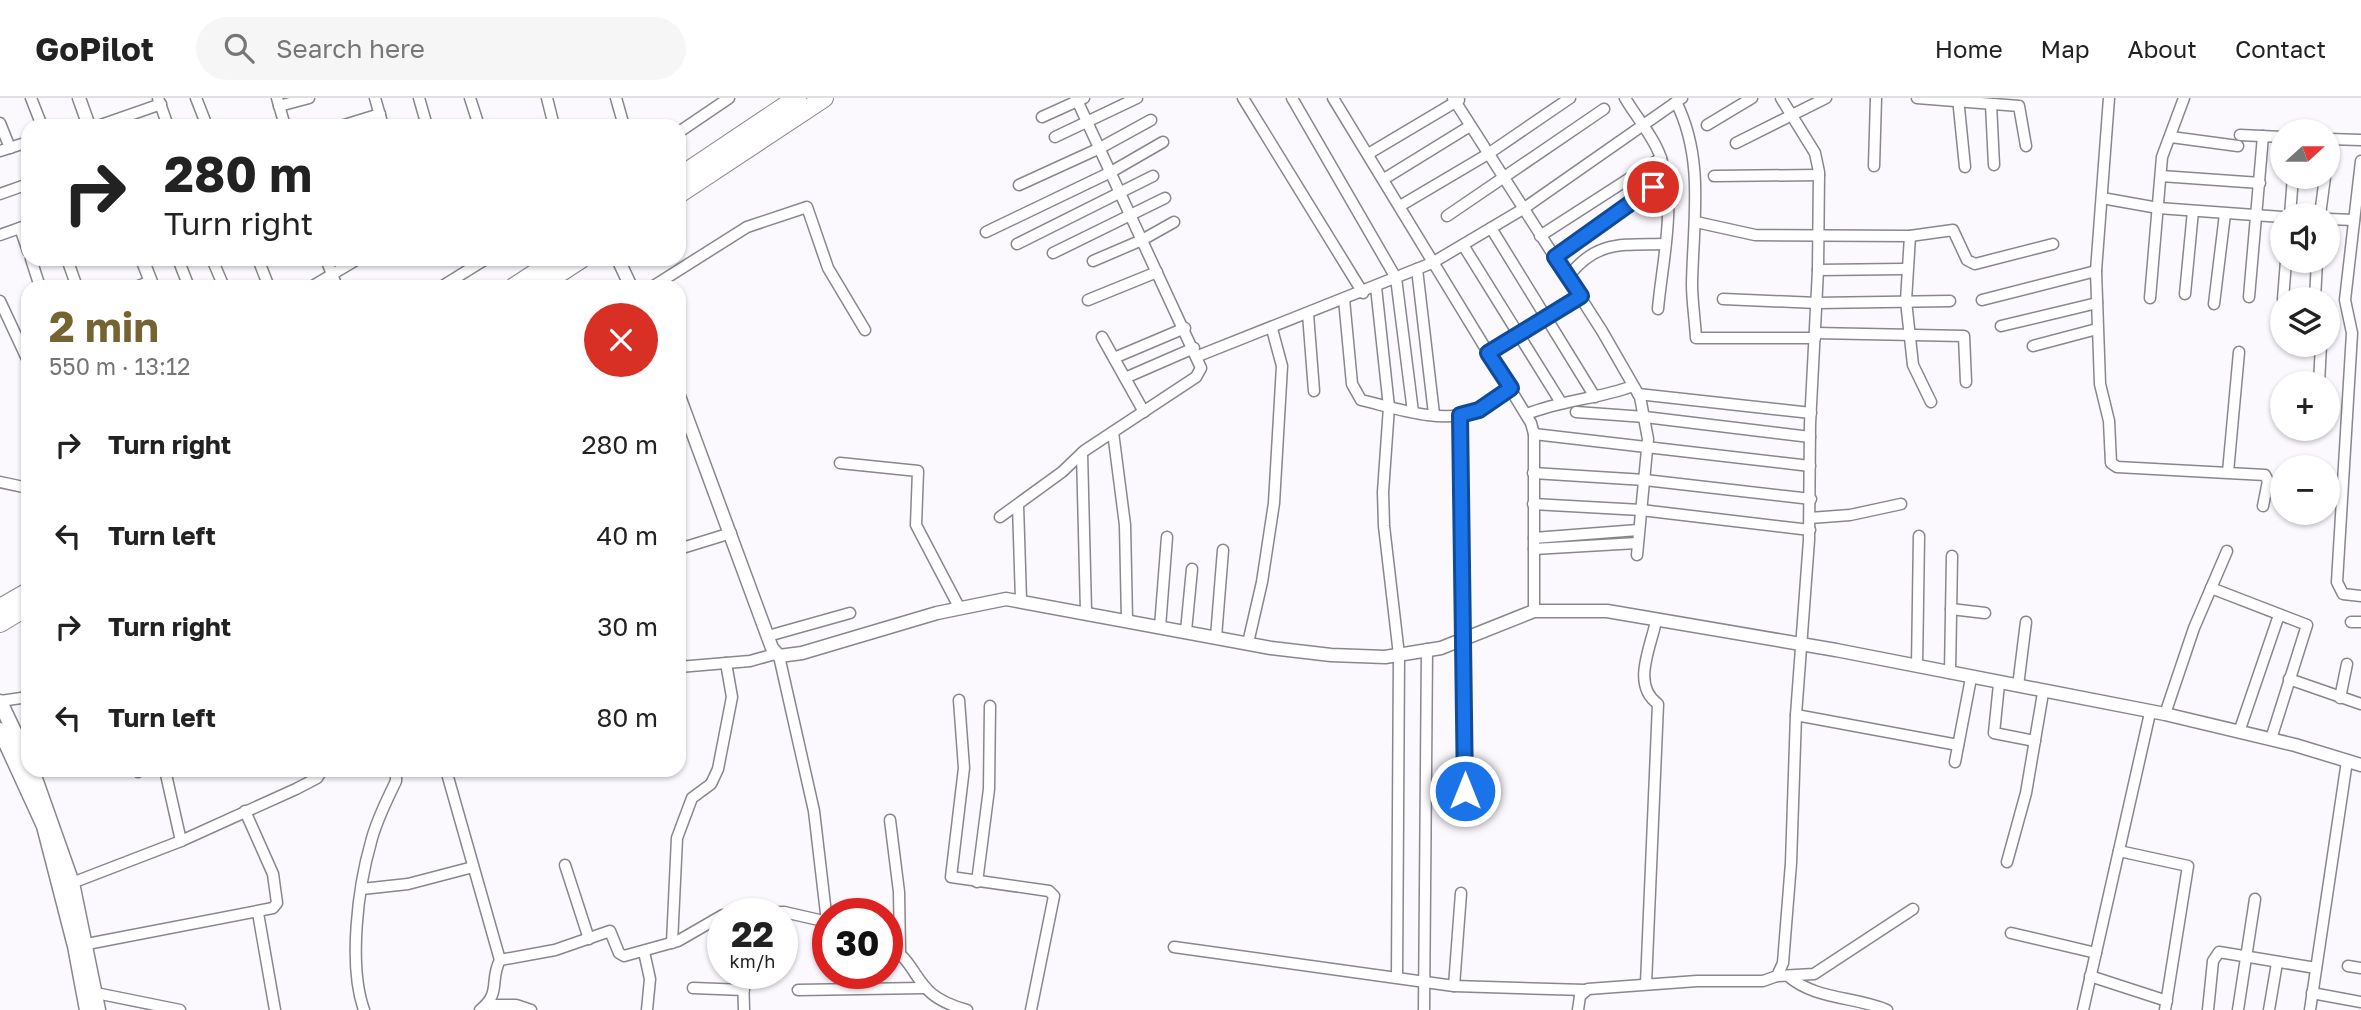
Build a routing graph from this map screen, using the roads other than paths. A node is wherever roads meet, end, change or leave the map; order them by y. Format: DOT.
graph roads {
  1 [pos="31,98"];
  2 [pos="79,98"];
  3 [pos="198,98"];
  4 [pos="309,98"];
  5 [pos="375,98"];
  6 [pos="419,98"];
  7 [pos="470,98"];
  8 [pos="547,98"];
  9 [pos="616,98"];
  10 [pos="729,98"];
  11 [pos="797,98"];
  12 [pos="824,98"];
  13 [pos="1137,98"];
  14 [pos="1243,98"];
  15 [pos="1292,98"];
  16 [pos="1570,98"];
  17 [pos="1625,98"];
  18 [pos="1752,98"];
  19 [pos="1781,98"];
  20 [pos="1826,98"];
  21 [pos="1876,98"];
  22 [pos="1917,98"];
  23 [pos="2109,98"];
  24 [pos="2184,98"];
  25 [pos="1079,99"];
  26 [pos="1335,99"];
  27 [pos="1456,99"];
  28 [pos="1679,100"];
  29 [pos="1958,100"];
  30 [pos="159,101"];
  31 [pos="278,102"];
  32 [pos="1991,104"];
  33 [pos="1604,109"];
  34 [pos="380,114"];
  35 [pos="1792,114"];
  36 [pos="1042,117"];
  37 [pos="39,119"];
  38 [pos="86,119"];
  39 [pos="129,119"];
  40 [pos="165,119"];
  41 [pos="205,119"];
  42 [pos="283,119"];
  43 [pos="364,119"];
  44 [pos="381,119"];
  45 [pos="425,119"];
  46 [pos="477,119"];
  47 [pos="552,119"];
  48 [pos="622,119"];
  49 [pos="1152,120"];
  50 [pos="0,122"];
  51 [pos="1088,123"];
  52 [pos="1641,125"];
  53 [pos="1707,125"];
  54 [pos="1470,126"];
  55 [pos="686,127"];
  56 [pos="2263,136"];
  57 [pos="2270,136"];
  58 [pos="1055,137"];
  59 [pos="2171,137"];
  60 [pos="2340,139"];
  61 [pos="2361,140"];
  62 [pos="1163,142"];
  63 [pos="1736,144"];
  64 [pos="2026,146"];
  65 [pos="1100,148"];
  66 [pos="5,150"];
  67 [pos="1368,154"];
  68 [pos="1488,154"];
  69 [pos="1661,158"];
  70 [pos="2361,161"];
  71 [pos="1994,165"];
  72 [pos="1874,166"];
  73 [pos="1965,167"];
  74 [pos="686,172"];
  75 [pos="1111,172"];
  76 [pos="1819,175"];
  77 [pos="1153,176"];
  78 [pos="1714,176"];
  79 [pos="2161,176"];
  80 [pos="1666,177"];
  81 [pos="1504,178"];
  82 [pos="1384,179"];
  83 [pos="2260,183"];
  84 [pos="1019,185"];
  85 [pos="21,186"];
  86 [pos="686,189"];
  87 [pos="1121,193"];
  88 [pos="0,194"];
  89 [pos="1165,198"];
  90 [pos="2102,198"];
  91 [pos="1400,206"];
  92 [pos="2158,208"];
  93 [pos="1523,209"];
  94 [pos="2193,211"];
  95 [pos="2225,214"];
  96 [pos="1131,216"];
  97 [pos="1447,216"];
  98 [pos="2256,216"];
  99 [pos="2270,217"];
  100 [pos="2340,219"];
  101 [pos="2354,220"];
  102 [pos="1174,222"];
  103 [pos="1696,222"];
  104 [pos="21,227"];
  105 [pos="1491,228"];
  106 [pos="986,232"];
  107 [pos="0,235"];
  108 [pos="1819,235"];
  109 [pos="1540,236"];
  110 [pos="1910,236"];
  111 [pos="1142,240"];
  112 [pos="1017,244"];
  113 [pos="1665,244"];
  114 [pos="2053,244"];
  115 [pos="1463,245"];
  116 [pos="1053,253"];
  117 [pos="1555,257"];
  118 [pos="1093,261"];
  119 [pos="1432,263"];
  120 [pos="328,266"];
  121 [pos="346,266"];
  122 [pos="475,266"];
  123 [pos="546,266"];
  124 [pos="570,266"];
  125 [pos="685,266"];
  126 [pos="686,266"];
  127 [pos="1903,268"];
  128 [pos="1417,269"];
  129 [pos="1818,270"];
  130 [pos="2096,271"];
  131 [pos="1157,272"];
  132 [pos="331,275"];
  133 [pos="1568,277"];
  134 [pos="1396,278"];
  135 [pos="323,280"];
  136 [pos="334,280"];
  137 [pos="452,280"];
  138 [pos="525,280"];
  139 [pos="549,280"];
  140 [pos="663,280"];
  141 [pos="1376,287"];
  142 [pos="1363,293"];
  143 [pos="2185,294"];
  144 [pos="1581,296"];
  145 [pos="2150,298"];
  146 [pos="2249,298"];
  147 [pos="1344,299"];
  148 [pos="1723,299"];
  149 [pos="1088,300"];
  150 [pos="1982,300"];
  151 [pos="0,301"];
  152 [pos="1906,301"];
  153 [pos="1950,301"];
  154 [pos="1816,303"];
  155 [pos="2097,303"];
  156 [pos="2214,304"];
  157 [pos="1658,309"];
  158 [pos="1308,314"];
  159 [pos="1546,316"];
  160 [pos="2001,326"];
  161 [pos="1185,328"];
  162 [pos="1272,329"];
  163 [pos="2097,329"];
  164 [pos="865,330"];
  165 [pos="21,331"];
  166 [pos="1518,334"];
  167 [pos="1815,336"];
  168 [pos="1910,336"];
  169 [pos="1102,337"];
  170 [pos="2032,346"];
  171 [pos="1196,352"];
  172 [pos="2239,352"];
  173 [pos="1488,353"];
  174 [pos="1114,358"];
  175 [pos="1125,379"];
  176 [pos="1966,382"];
  177 [pos="1511,388"];
  178 [pos="1635,390"];
  179 [pos="1314,391"];
  180 [pos="1595,397"];
  181 [pos="1560,401"];
  182 [pos="1931,402"];
  183 [pos="1389,407"];
  184 [pos="1144,412"];
  185 [pos="1412,412"];
  186 [pos="1576,412"];
  187 [pos="1811,413"];
  188 [pos="686,414"];
  189 [pos="1434,414"];
  190 [pos="1527,414"];
  191 [pos="1460,415"];
  192 [pos="1645,417"];
  193 [pos="1113,432"];
  194 [pos="1534,434"];
  195 [pos="1810,437"];
  196 [pos="1648,448"];
  197 [pos="1082,453"];
  198 [pos="840,463"];
  199 [pos="1810,466"];
  200 [pos="2228,472"];
  201 [pos="1533,473"];
  202 [pos="1645,480"];
  203 [pos="0,482"];
  204 [pos="21,486"];
  205 [pos="1811,499"];
  206 [pos="1901,503"];
  207 [pos="1533,504"];
  208 [pos="1018,505"];
  209 [pos="2263,506"];
  210 [pos="1641,510"];
  211 [pos="1000,517"];
  212 [pos="1810,524"];
  213 [pos="1638,530"];
  214 [pos="731,533"];
  215 [pos="1919,536"];
  216 [pos="1167,537"];
  217 [pos="1637,543"];
  218 [pos="1534,544"];
  219 [pos="686,546"];
  220 [pos="1223,550"];
  221 [pos="2227,551"];
  222 [pos="1637,555"];
  223 [pos="1952,556"];
  224 [pos="1192,569"];
  225 [pos="2211,588"];
  226 [pos="21,596"];
  227 [pos="2361,596"];
  228 [pos="1021,600"];
  229 [pos="959,607"];
  230 [pos="0,608"];
  231 [pos="1951,609"];
  232 [pos="21,610"];
  233 [pos="1086,611"];
  234 [pos="1534,611"];
  235 [pos="1985,612"];
  236 [pos="850,613"];
  237 [pos="2279,615"];
  238 [pos="1127,620"];
  239 [pos="1656,621"];
  240 [pos="2026,622"];
  241 [pos="0,623"];
  242 [pos="1160,627"];
  243 [pos="1186,631"];
  244 [pos="768,636"];
  245 [pos="1216,637"];
  246 [pos="1464,641"];
  247 [pos="1248,643"];
  248 [pos="1801,644"];
  249 [pos="1427,649"];
  250 [pos="777,655"];
  251 [pos="1399,655"];
  252 [pos="726,663"];
  253 [pos="2347,664"];
  254 [pos="686,666"];
  255 [pos="1917,666"];
  256 [pos="1950,673"];
  257 [pos="1971,678"];
  258 [pos="2289,679"];
  259 [pos="1999,684"];
  260 [pos="2018,686"];
  261 [pos="2043,693"];
  262 [pos="21,698"];
  263 [pos="2340,698"];
  264 [pos="959,700"];
  265 [pos="0,701"];
  266 [pos="2361,704"];
  267 [pos="990,706"];
  268 [pos="2150,713"];
  269 [pos="2165,714"];
  270 [pos="1796,715"];
  271 [pos="0,730"];
  272 [pos="2239,732"];
  273 [pos="2271,739"];
  274 [pos="2035,741"];
  275 [pos="1958,745"];
  276 [pos="21,746"];
  277 [pos="2347,761"];
  278 [pos="1955,762"];
  279 [pos="2361,765"];
  280 [pos="21,772"];
  281 [pos="24,777"];
  282 [pos="34,777"];
  283 [pos="167,777"];
  284 [pos="316,777"];
  285 [pos="396,777"];
  286 [pos="448,777"];
  287 [pos="1465,791"];
  288 [pos="245,811"];
  289 [pos="890,820"];
  290 [pos="181,841"];
  291 [pos="2119,851"];
  292 [pos="2007,862"];
  293 [pos="565,865"];
  294 [pos="473,867"];
  295 [pos="66,877"];
  296 [pos="977,881"];
  297 [pos="362,889"];
  298 [pos="1461,893"];
  299 [pos="824,898"];
  300 [pos="899,898"];
  301 [pos="2255,899"];
  302 [pos="1913,909"];
  303 [pos="258,913"];
  304 [pos="707,924"];
  305 [pos="2011,933"];
  306 [pos="589,939"];
  307 [pos="672,943"];
  308 [pos="87,944"];
  309 [pos="1174,947"];
  310 [pos="644,952"];
  311 [pos="2096,953"];
  312 [pos="903,957"];
  313 [pos="2245,957"];
  314 [pos="500,960"];
  315 [pos="2277,963"];
  316 [pos="2347,966"];
  317 [pos="2316,968"];
  318 [pos="2361,968"];
  319 [pos="1782,976"];
  320 [pos="2090,976"];
  321 [pos="1397,977"];
  322 [pos="1426,981"];
  323 [pos="1646,984"];
  324 [pos="1454,986"];
  325 [pos="693,988"];
  326 [pos="923,988"];
  327 [pos="744,990"];
  328 [pos="798,990"];
  329 [pos="1585,990"];
  330 [pos="96,993"];
  331 [pos="2312,993"];
  332 [pos="2361,1002"];
  333 [pos="2166,1005"];
  334 [pos="484,1007"];
  335 [pos="950,1008"];
  336 [pos="87,1010"];
  337 [pos="98,1010"];
  338 [pos="180,1010"];
  339 [pos="275,1010"];
  340 [pos="364,1010"];
  341 [pos="531,1010"];
  342 [pos="647,1010"];
  343 [pos="744,1010"];
  344 [pos="967,1010"];
  345 [pos="1031,1010"];
  346 [pos="1424,1010"];
  347 [pos="1578,1010"];
  348 [pos="1887,1010"];
  349 [pos="2083,1010"];
  350 [pos="2208,1010"];
  351 [pos="2238,1010"];
  352 [pos="2269,1010"];
  353 [pos="2310,1010"];
  1 -- 37 [label="street"];
  2 -- 38 [label="street"];
  3 -- 41 [label="street"];
  4 -- 31 [label="street"];
  5 -- 34 [label="street"];
  6 -- 45 [label="street"];
  7 -- 46 [label="street"];
  8 -- 47 [label="street"];
  9 -- 48 [label="street"];
  10 -- 55 [label="street"];
  11 -- 74 [label="highway"];
  12 -- 86 [label="highway"];
  13 -- 51 [label="street"];
  14 -- 142 [label="street"];
  15 -- 134 [label="street"];
  16 -- 68 [label="street"];
  17 -- 52 [label="street"];
  18 -- 53 [label="street"];
  19 -- 35 [label="street"];
  20 -- 35 [label="street"];
  21 -- 72 [label="street"];
  22 -- 29 [label="street"];
  23 -- 90 [label="street"];
  24 -- 59 [label="street"];
  25 -- 36 [label="street"];
  25 -- 51 [label="street"];
  26 -- 67 [label="street"];
  27 -- 54 [label="street"];
  27 -- 67 [label="street"];
  28 -- 52 [label="street"];
  28 -- 103 [label="street"];
  29 -- 32 [label="street"];
  29 -- 73 [label="street"];
  30 -- 39 [label="street"];
  30 -- 40 [label="street"];
  31 -- 42 [label="street"];
  32 -- 64 [label="street"];
  32 -- 71 [label="street"];
  33 -- 81 [label="street"];
  34 -- 43 [label="street"];
  34 -- 44 [label="street"];
  35 -- 63 [label="street"];
  35 -- 76 [label="street"];
  49 -- 65 [label="street"];
  50 -- 66 [label="street"];
  51 -- 58 [label="street"];
  51 -- 65 [label="street"];
  52 -- 69 [label="street"];
  52 -- 93 [label="street"];
  54 -- 68 [label="street"];
  54 -- 82 [label="street"];
  56 -- 57 [label="street"];
  56 -- 59 [label="street"];
  56 -- 83 [label="street"];
  59 -- 79 [label="street"];
  60 -- 61 [label="street"];
  62 -- 75 [label="street"];
  65 -- 75 [label="street"];
  65 -- 84 [label="street"];
  67 -- 82 [label="street"];
  68 -- 81 [label="street"];
  68 -- 91 [label="street"];
  69 -- 80 [label="street"];
  69 -- 109 [label="street"];
  70 -- 101 [label="street"];
  75 -- 87 [label="street"];
  75 -- 106 [label="street"];
  76 -- 78 [label="street"];
  76 -- 108 [label="street"];
  77 -- 87 [label="street"];
  79 -- 83 [label="street"];
  79 -- 92 [label="street"];
  80 -- 113 [label="street"];
  80 -- 117 [label="street"];
  81 -- 93 [label="street"];
  81 -- 97 [label="street"];
  82 -- 91 [label="street"];
  83 -- 98 [label="street"];
  85 -- 88 [label="street"];
  87 -- 96 [label="street"];
  87 -- 112 [label="street"];
  89 -- 96 [label="street"];
  90 -- 92 [label="street"];
  90 -- 130 [label="street"];
  91 -- 119 [label="street"];
  92 -- 94 [label="street"];
  92 -- 145 [label="street"];
  93 -- 105 [label="street"];
  93 -- 109 [label="street"];
  94 -- 95 [label="street"];
  94 -- 143 [label="street"];
  95 -- 98 [label="street"];
  95 -- 156 [label="street"];
  96 -- 111 [label="street"];
  96 -- 116 [label="street"];
  98 -- 99 [label="street"];
  98 -- 146 [label="street"];
  100 -- 101 [label="street"];
  101 -- 227 [label="street"];
  102 -- 111 [label="street"];
  103 -- 108 [label="street"];
  103 -- 167 [label="street"];
  104 -- 107 [label="street"];
  105 -- 115 [label="street"];
  105 -- 159 [label="street"];
  108 -- 110 [label="street"];
  108 -- 129 [label="street"];
  109 -- 117 [label="street"];
  110 -- 114 [label="street"];
  110 -- 152 [label="street"];
  111 -- 118 [label="street"];
  111 -- 131 [label="street"];
  113 -- 133 [label="street"];
  113 -- 157 [label="street"];
  115 -- 119 [label="street"];
  115 -- 166 [label="street"];
  117 -- 133 [label="street"];
  119 -- 128 [label="street"];
  119 -- 173 [label="street"];
  120 -- 132 [label="street"];
  121 -- 132 [label="street"];
  122 -- 137 [label="street"];
  123 -- 138 [label="highway"];
  124 -- 139 [label="highway"];
  125 -- 140 [label="street"];
  126 -- 164 [label="street"];
  127 -- 129 [label="street"];
  128 -- 134 [label="street"];
  128 -- 189 [label="street"];
  129 -- 154 [label="street"];
  130 -- 150 [label="street"];
  130 -- 155 [label="street"];
  131 -- 149 [label="street"];
  131 -- 161 [label="street"];
  132 -- 135 [label="street"];
  132 -- 136 [label="street"];
  133 -- 144 [label="street"];
  134 -- 141 [label="street"];
  134 -- 185 [label="street"];
  141 -- 142 [label="street"];
  141 -- 183 [label="street"];
  142 -- 147 [label="street"];
  144 -- 159 [label="street"];
  144 -- 178 [label="street"];
  147 -- 158 [label="street"];
  147 -- 183 [label="street"];
  148 -- 154 [label="street"];
  151 -- 165 [label="street"];
  152 -- 153 [label="street"];
  152 -- 154 [label="street"];
  152 -- 168 [label="street"];
  154 -- 167 [label="street"];
  155 -- 160 [label="street"];
  155 -- 163 [label="street"];
  158 -- 162 [label="street"];
  158 -- 179 [label="street"];
  159 -- 166 [label="street"];
  159 -- 180 [label="street"];
  161 -- 171 [label="street"];
  161 -- 174 [label="street"];
  162 -- 171 [label="street"];
  162 -- 247 [label="street"];
  163 -- 170 [label="street"];
  163 -- 200 [label="street"];
  166 -- 173 [label="street"];
  166 -- 181 [label="street"];
  167 -- 168 [label="street"];
  167 -- 187 [label="street"];
  168 -- 176 [label="street"];
  168 -- 182 [label="street"];
  169 -- 174 [label="street"];
  171 -- 175 [label="street"];
  171 -- 184 [label="street"];
  172 -- 200 [label="street"];
  173 -- 177 [label="street"];
  174 -- 175 [label="street"];
  175 -- 184 [label="street"];
  177 -- 190 [label="street"];
  177 -- 191 [label="street"];
  178 -- 180 [label="street"];
  178 -- 187 [label="street"];
  178 -- 192 [label="street"];
  180 -- 181 [label="street"];
  181 -- 190 [label="street"];
  183 -- 185 [label="street"];
  183 -- 251 [label="street"];
  184 -- 193 [label="street"];
  185 -- 189 [label="street"];
  186 -- 192 [label="street"];
  187 -- 195 [label="street"];
  188 -- 214 [label="street"];
  189 -- 191 [label="street"];
  190 -- 194 [label="street"];
  191 -- 246 [label="street"];
  192 -- 195 [label="street"];
  192 -- 196 [label="street"];
  193 -- 197 [label="street"];
  193 -- 238 [label="street"];
  194 -- 196 [label="street"];
  194 -- 201 [label="street"];
  195 -- 199 [label="street"];
  196 -- 199 [label="street"];
  196 -- 202 [label="street"];
  197 -- 208 [label="street"];
  197 -- 233 [label="street"];
  198 -- 229 [label="street"];
  199 -- 205 [label="street"];
  200 -- 209 [label="street"];
  201 -- 202 [label="street"];
  201 -- 207 [label="street"];
  202 -- 205 [label="street"];
  202 -- 210 [label="street"];
  203 -- 204 [label="street"];
  205 -- 212 [label="street"];
  206 -- 212 [label="street"];
  207 -- 210 [label="street"];
  207 -- 218 [label="street"];
  208 -- 211 [label="street"];
  208 -- 228 [label="street"];
  210 -- 212 [label="street"];
  210 -- 213 [label="street"];
  212 -- 248 [label="street"];
  213 -- 217 [label="street"];
  213 -- 218 [label="street"];
  214 -- 219 [label="street"];
  214 -- 244 [label="street"];
  215 -- 255 [label="street"];
  216 -- 242 [label="street"];
  217 -- 218 [label="street"];
  217 -- 222 [label="street"];
  218 -- 234 [label="street"];
  220 -- 245 [label="street"];
  221 -- 225 [label="street"];
  223 -- 231 [label="street"];
  224 -- 243 [label="street"];
  225 -- 237 [label="street"];
  225 -- 269 [label="street"];
  226 -- 230 [label="highway"];
  228 -- 229 [label="street"];
  228 -- 233 [label="street"];
  229 -- 250 [label="street"];
  231 -- 235 [label="street"];
  231 -- 256 [label="street"];
  232 -- 241 [label="highway"];
  233 -- 238 [label="street"];
  234 -- 239 [label="street"];
  234 -- 246 [label="street"];
  236 -- 244 [label="street"];
  237 -- 258 [label="street"];
  237 -- 272 [label="street"];
  238 -- 242 [label="street"];
  239 -- 248 [label="street"];
  239 -- 323 [label="street"];
  240 -- 260 [label="street"];
  242 -- 243 [label="street"];
  243 -- 245 [label="street"];
  244 -- 250 [label="street"];
  245 -- 247 [label="street"];
  246 -- 249 [label="street"];
  246 -- 287 [label="street"];
  247 -- 251 [label="street"];
  248 -- 255 [label="street"];
  248 -- 270 [label="street"];
  249 -- 251 [label="street"];
  249 -- 322 [label="street"];
  250 -- 252 [label="street"];
  250 -- 299 [label="street"];
  251 -- 321 [label="street"];
  252 -- 254 [label="street"];
  252 -- 307 [label="street"];
  253 -- 263 [label="street"];
  255 -- 256 [label="street"];
  256 -- 257 [label="street"];
  257 -- 259 [label="street"];
  257 -- 275 [label="street"];
  258 -- 263 [label="street"];
  258 -- 273 [label="street"];
  259 -- 260 [label="street"];
  259 -- 274 [label="street"];
  260 -- 261 [label="street"];
  261 -- 268 [label="street"];
  261 -- 274 [label="street"];
  262 -- 265 [label="street"];
  263 -- 266 [label="street"];
  264 -- 296 [label="street"];
  265 -- 276 [label="main road"];
  267 -- 296 [label="street"];
  268 -- 269 [label="street"];
  268 -- 291 [label="street"];
  269 -- 272 [label="street"];
  270 -- 275 [label="street"];
  270 -- 319 [label="street"];
  271 -- 280 [label="main road"];
  272 -- 273 [label="street"];
  273 -- 277 [label="street"];
  274 -- 292 [label="street"];
  275 -- 278 [label="street"];
  277 -- 279 [label="street"];
  277 -- 317 [label="street"];
  281 -- 295 [label="main road"];
  282 -- 295 [label="main road"];
  283 -- 290 [label="street"];
  284 -- 288 [label="street"];
  285 -- 297 [label="street"];
  286 -- 294 [label="street"];
  288 -- 290 [label="street"];
  288 -- 303 [label="street"];
  289 -- 300 [label="street"];
  290 -- 295 [label="street"];
  291 -- 311 [label="street"];
  291 -- 333 [label="street"];
  293 -- 306 [label="street"];
  294 -- 297 [label="street"];
  294 -- 314 [label="street"];
  295 -- 308 [label="main road"];
  295 -- 336 [label="main road"];
  296 -- 345 [label="street"];
  297 -- 340 [label="street"];
  298 -- 324 [label="street"];
  301 -- 313 [label="street"];
  302 -- 319 [label="street"];
  303 -- 308 [label="street"];
  303 -- 339 [label="street"];
  304 -- 307 [label="street"];
  305 -- 311 [label="street"];
  306 -- 310 [label="street"];
  306 -- 314 [label="street"];
  307 -- 310 [label="street"];
  308 -- 330 [label="main road"];
  309 -- 321 [label="street"];
  310 -- 342 [label="street"];
  311 -- 320 [label="street"];
  312 -- 326 [label="street"];
  313 -- 315 [label="street"];
  313 -- 350 [label="street"];
  313 -- 351 [label="street"];
  314 -- 334 [label="street"];
  315 -- 317 [label="street"];
  315 -- 352 [label="street"];
  316 -- 318 [label="street"];
  317 -- 331 [label="street"];
  319 -- 323 [label="street"];
  319 -- 348 [label="street"];
  320 -- 333 [label="street"];
  320 -- 349 [label="street"];
  321 -- 322 [label="street"];
  322 -- 324 [label="street"];
  322 -- 346 [label="street"];
  323 -- 329 [label="street"];
  324 -- 329 [label="street"];
  325 -- 327 [label="street"];
  326 -- 328 [label="street"];
  326 -- 335 [label="street"];
  327 -- 343 [label="street"];
  329 -- 347 [label="street"];
  330 -- 337 [label="main road"];
  330 -- 338 [label="street"];
  331 -- 332 [label="street"];
  331 -- 353 [label="street"];
  334 -- 341 [label="street"];
  335 -- 344 [label="street"];
}
